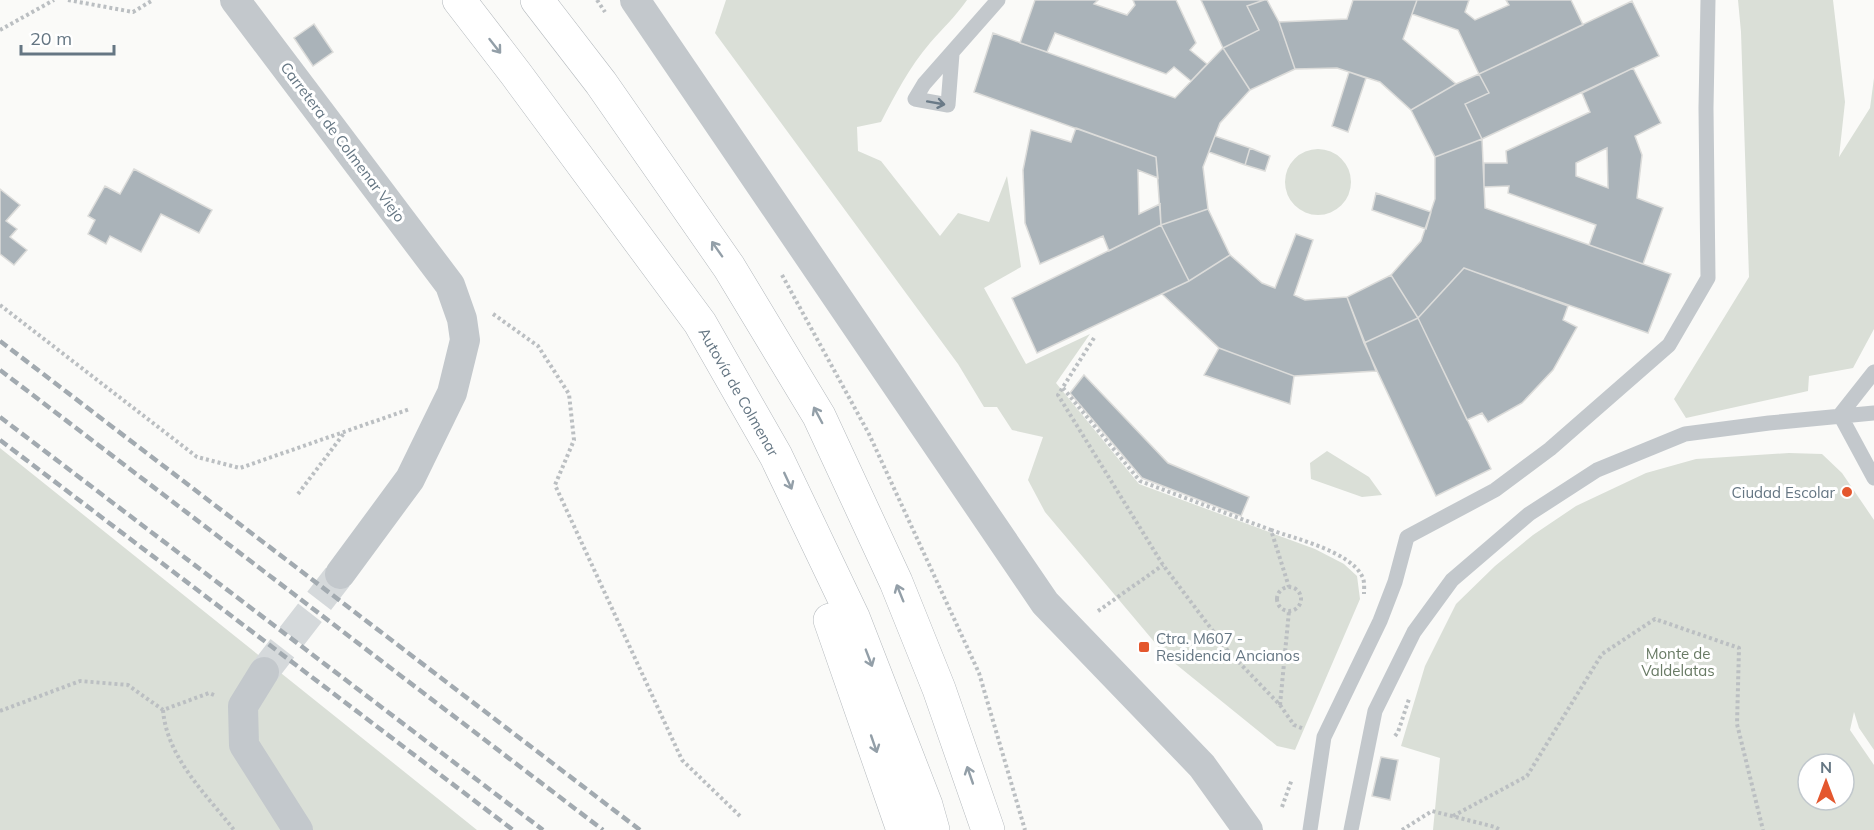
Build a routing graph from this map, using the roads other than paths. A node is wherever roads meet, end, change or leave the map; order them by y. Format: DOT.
graph roads {
  1 [pos="235,0"];
  2 [pos="459,0"];
  3 [pos="537,0"];
  4 [pos="635,0"];
  5 [pos="998,0"];
  6 [pos="1708,0"];
  7 [pos="952,54"];
  8 [pos="624,218"];
  9 [pos="1874,372"];
  10 [pos="1874,413"];
  11 [pos="1840,415"];
  12 [pos="1874,478"];
  13 [pos="340,574"];
  14 [pos="264,672"];
  15 [pos="298,830"];
  16 [pos="903,830"];
  17 [pos="933,830"];
  18 [pos="988,830"];
  19 [pos="1248,830"];
  20 [pos="1310,830"];
  21 [pos="1350,830"];
  1 -- 13 [label="street, Carretera de Colmenar Viejo"];
  2 -- 8 [label="highway, Autovía de Colmenar, one-way"];
  18 -- 3 [label="highway, one-way"];
  4 -- 19 [label="street"];
  5 -- 7 [label="lane"];
  6 -- 20 [label="lane"];
  8 -- 16 [label="highway, one-way"];
  8 -- 17 [label="highway, Autovía de Colmenar, one-way"];
  9 -- 11 [label="lane"];
  10 -- 11 [label="lane"];
  11 -- 12 [label="lane"];
  11 -- 21 [label="lane"];
  14 -- 15 [label="street"];
}
